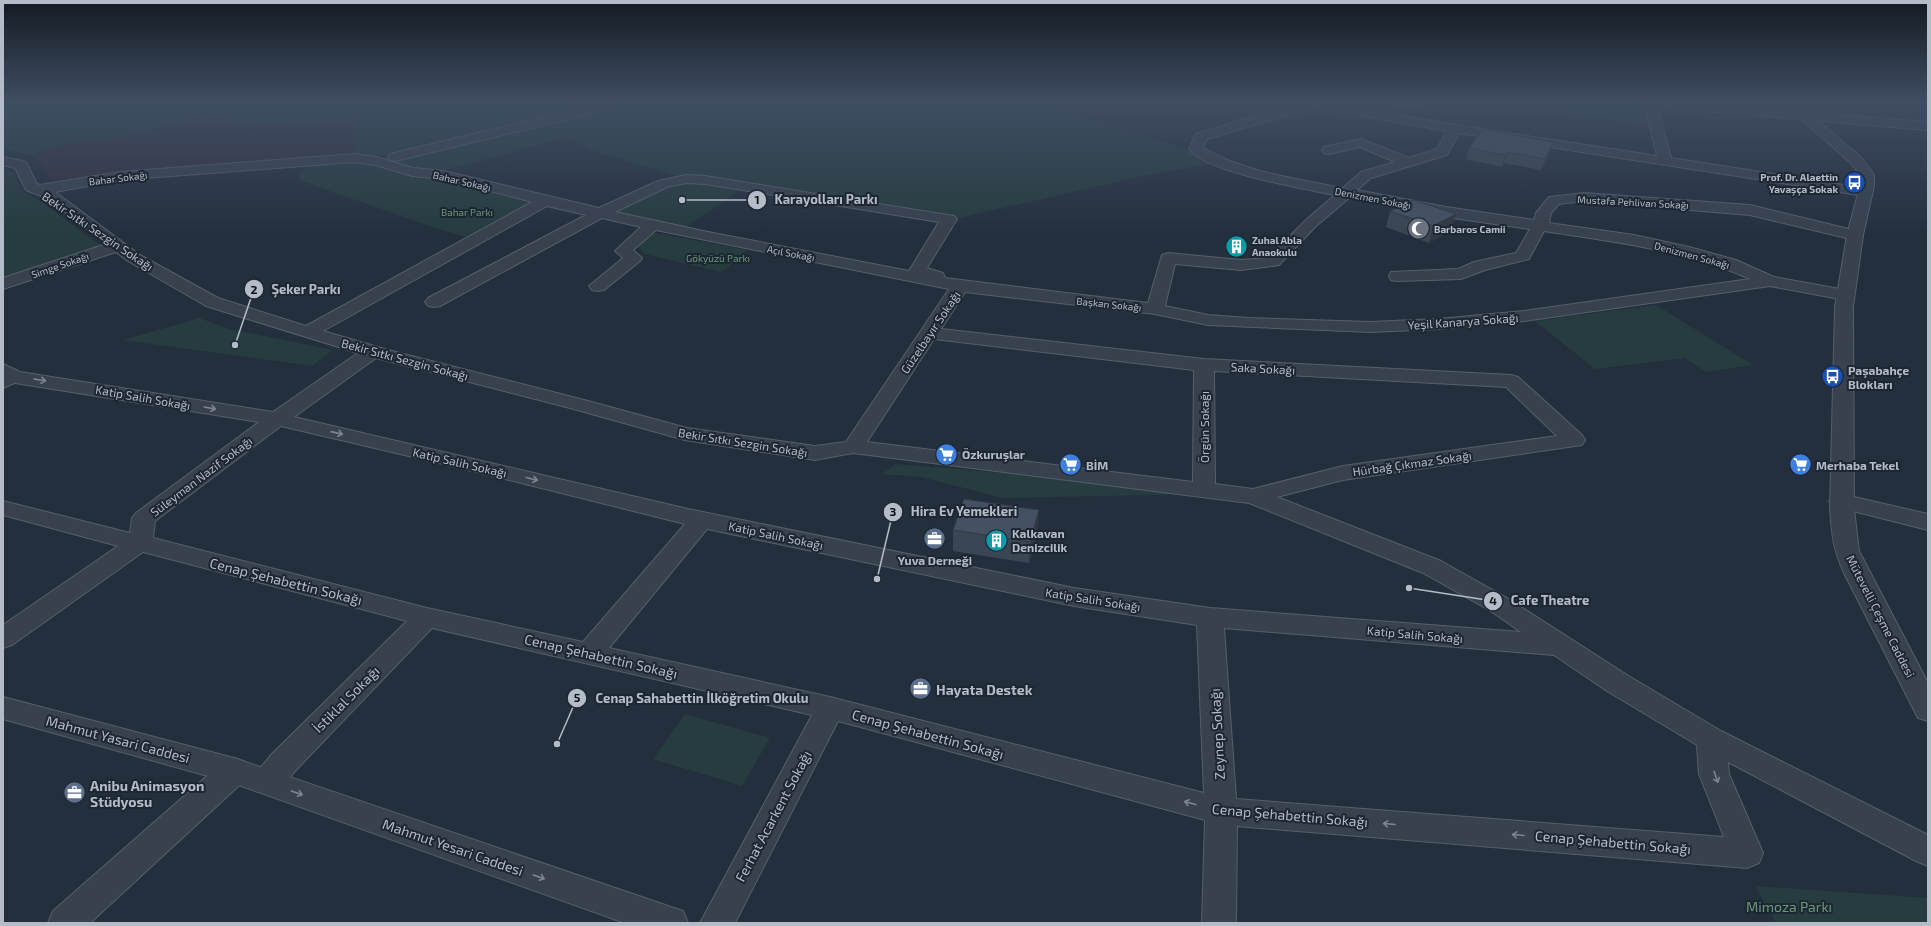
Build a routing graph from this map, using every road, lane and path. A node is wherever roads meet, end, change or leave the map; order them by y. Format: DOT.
graph roads {
  1 [pos="444,145"];
  2 [pos="1198,145"];
  3 [pos="1351,145"];
  4 [pos="1366,145"];
  5 [pos="1446,145"];
  6 [pos="1565,145"];
  7 [pos="1661,145"];
  8 [pos="1837,145"];
  9 [pos="1329,150"];
  10 [pos="395,157"];
  11 [pos="1665,160"];
  12 [pos="3,161"];
  13 [pos="1408,162"];
  14 [pos="39,190"];
  15 [pos="1865,192"];
  16 [pos="1346,193"];
  17 [pos="545,201"];
  18 [pos="599,214"];
  19 [pos="652,225"];
  20 [pos="1540,226"];
  21 [pos="1855,235"];
  22 [pos="116,246"];
  23 [pos="1397,276"];
  24 [pos="1770,281"];
  25 [pos="3,284"];
  26 [pos="598,286"];
  27 [pos="960,286"];
  28 [pos="1845,295"];
  29 [pos="434,302"];
  30 [pos="1156,309"];
  31 [pos="308,332"];
  32 [pos="931,333"];
  33 [pos="374,351"];
  34 [pos="1204,365"];
  35 [pos="7,377"];
  36 [pos="277,419"];
  37 [pos="1574,440"];
  38 [pos="853,447"];
  39 [pos="1204,490"];
  40 [pos="1253,496"];
  41 [pos="1842,501"];
  42 [pos="3,508"];
  43 [pos="700,520"];
  44 [pos="1928,522"];
  45 [pos="140,542"];
  46 [pos="427,617"];
  47 [pos="1210,617"];
  48 [pos="3,638"];
  49 [pos="1558,646"];
  50 [pos="589,654"];
  51 [pos="3,708"];
  52 [pos="830,708"];
  53 [pos="1928,710"];
  54 [pos="1711,739"];
  55 [pos="234,771"];
  56 [pos="266,782"];
  57 [pos="1220,811"];
  58 [pos="1928,851"];
  59 [pos="65,923"];
  60 [pos="671,923"];
  61 [pos="717,923"];
  62 [pos="1220,923"];
  1 -- 10 [label="street"];
  2 -- 16 [label="street, Denizmen Sokağı"];
  3 -- 9 [label="street"];
  4 -- 13 [label="street"];
  5 -- 13 [label="street, Başkan Sokağı"];
  6 -- 11 [label="street"];
  7 -- 11 [label="street"];
  8 -- 15 [label="street, Mütevelli Çeşme Caddesi"];
  11 -- 15 [label="street"];
  12 -- 14 [label="street, Bekir Sıtkı Sezgin Sokağı"];
  13 -- 16 [label="street, Başkan Sokağı"];
  14 -- 17 [label="street, Bahar Sokağı"];
  14 -- 22 [label="street, Bekir Sıtkı Sezgin Sokağı"];
  15 -- 21 [label="street, Mütevelli Çeşme Caddesi"];
  16 -- 20 [label="street, Denizmen Sokağı"];
  16 -- 30 [label="street, Başkan Sokağı"];
  17 -- 18 [label="street, Bahar Sokağı"];
  17 -- 31 [label="street"];
  18 -- 19 [label="street, Açıl Sokağı"];
  18 -- 27 [label="street, Güzelbayır Sokağı"];
  18 -- 29 [label="street"];
  19 -- 26 [label="street"];
  19 -- 27 [label="street, Açıl Sokağı"];
  20 -- 21 [label="street, Mustafa Pehlivan Sokağı"];
  20 -- 23 [label="street, Mustafa Pehlivan Sokağı"];
  20 -- 24 [label="street, Denizmen Sokağı"];
  21 -- 28 [label="street, Mütevelli Çeşme Caddesi"];
  22 -- 25 [label="street, Simge Sokağı"];
  22 -- 31 [label="street, Bekir Sıtkı Sezgin Sokağı"];
  24 -- 28 [label="street, Denizmen Sokağı"];
  24 -- 30 [label="street, Yeşil Kanarya Sokağı"];
  27 -- 30 [label="street, Başkan Sokağı"];
  27 -- 32 [label="street, Güzelbayır Sokağı"];
  28 -- 41 [label="street, Mütevelli Çeşme Caddesi"];
  31 -- 33 [label="street, Bekir Sıtkı Sezgin Sokağı"];
  32 -- 34 [label="street, Saka Sokağı"];
  32 -- 38 [label="street, Güzelbayır Sokağı"];
  33 -- 36 [label="street, Süleyman Nazif Sokağı"];
  33 -- 38 [label="street, Bekir Sıtkı Sezgin Sokağı"];
  34 -- 37 [label="street, Saka Sokağı"];
  34 -- 39 [label="street, Örgün Sokağı"];
  35 -- 36 [label="street, Katip Salih Sokağı, one-way"];
  36 -- 43 [label="street, Katip Salih Sokağı, one-way"];
  36 -- 45 [label="street, Süleyman Nazif Sokağı"];
  37 -- 40 [label="street, Hürbağ Çıkmaz Sokağı"];
  38 -- 39 [label="street, Bekir Sıtkı Sezgin Sokağı"];
  39 -- 40 [label="street, Bekir Sıtkı Sezgin Sokağı"];
  40 -- 49 [label="street"];
  41 -- 44 [label="street"];
  41 -- 53 [label="street, Mütevelli Çeşme Caddesi"];
  42 -- 45 [label="street, Cenap Şehabettin Sokağı"];
  43 -- 47 [label="street, Katip Salih Sokağı"];
  43 -- 50 [label="street"];
  45 -- 46 [label="street, Cenap Şehabettin Sokağı"];
  45 -- 48 [label="street"];
  46 -- 50 [label="street, Cenap Şehabettin Sokağı"];
  46 -- 56 [label="street, İstiklal Sokağı"];
  47 -- 49 [label="street, Katip Salih Sokağı"];
  47 -- 57 [label="street, Zeynep Sokağı"];
  49 -- 54 [label="street"];
  50 -- 52 [label="street, Cenap Şehabettin Sokağı"];
  51 -- 55 [label="street, Mahmut Yasari Caddesi"];
  57 -- 52 [label="street, Cenap Şehabettin Sokağı, one-way"];
  52 -- 61 [label="street, Ferhat Acarkent Sokağı"];
  54 -- 57 [label="street, Cenap Şehabettin Sokağı, one-way"];
  54 -- 58 [label="street"];
  55 -- 56 [label="street, Mahmut Yesari Caddesi"];
  55 -- 59 [label="street"];
  56 -- 60 [label="street, Mahmut Yesari Caddesi, one-way"];
  57 -- 62 [label="street, Zeynep Sokağı"];
}
